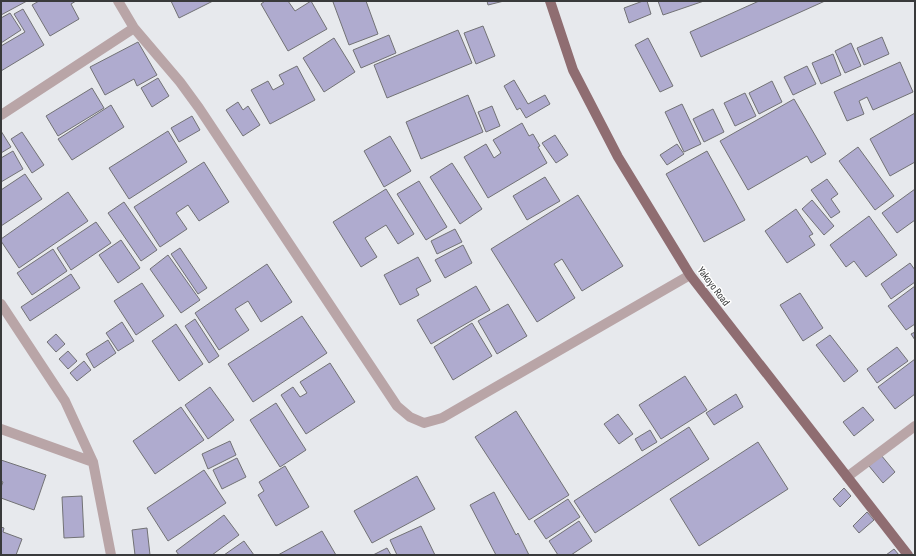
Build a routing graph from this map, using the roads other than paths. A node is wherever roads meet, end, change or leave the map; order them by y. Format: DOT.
graph roads {
  1 [pos="118,1"];
  2 [pos="550,1"];
  3 [pos="134,28"];
  4 [pos="1,115"];
  5 [pos="690,275"];
  6 [pos="1,304"];
  7 [pos="915,426"];
  8 [pos="1,429"];
  9 [pos="93,462"];
  10 [pos="847,477"];
  11 [pos="110,555"];
  12 [pos="908,555"];
  1 -- 3 [label="street"];
  2 -- 5 [label="main road, Yakoyo Road"];
  3 -- 4 [label="street"];
  3 -- 5 [label="street"];
  5 -- 10 [label="main road, Yakoyo Road"];
  6 -- 9 [label="street"];
  7 -- 10 [label="street"];
  8 -- 9 [label="street"];
  9 -- 11 [label="street"];
  10 -- 12 [label="main road, Yakoyo Road"];
}
